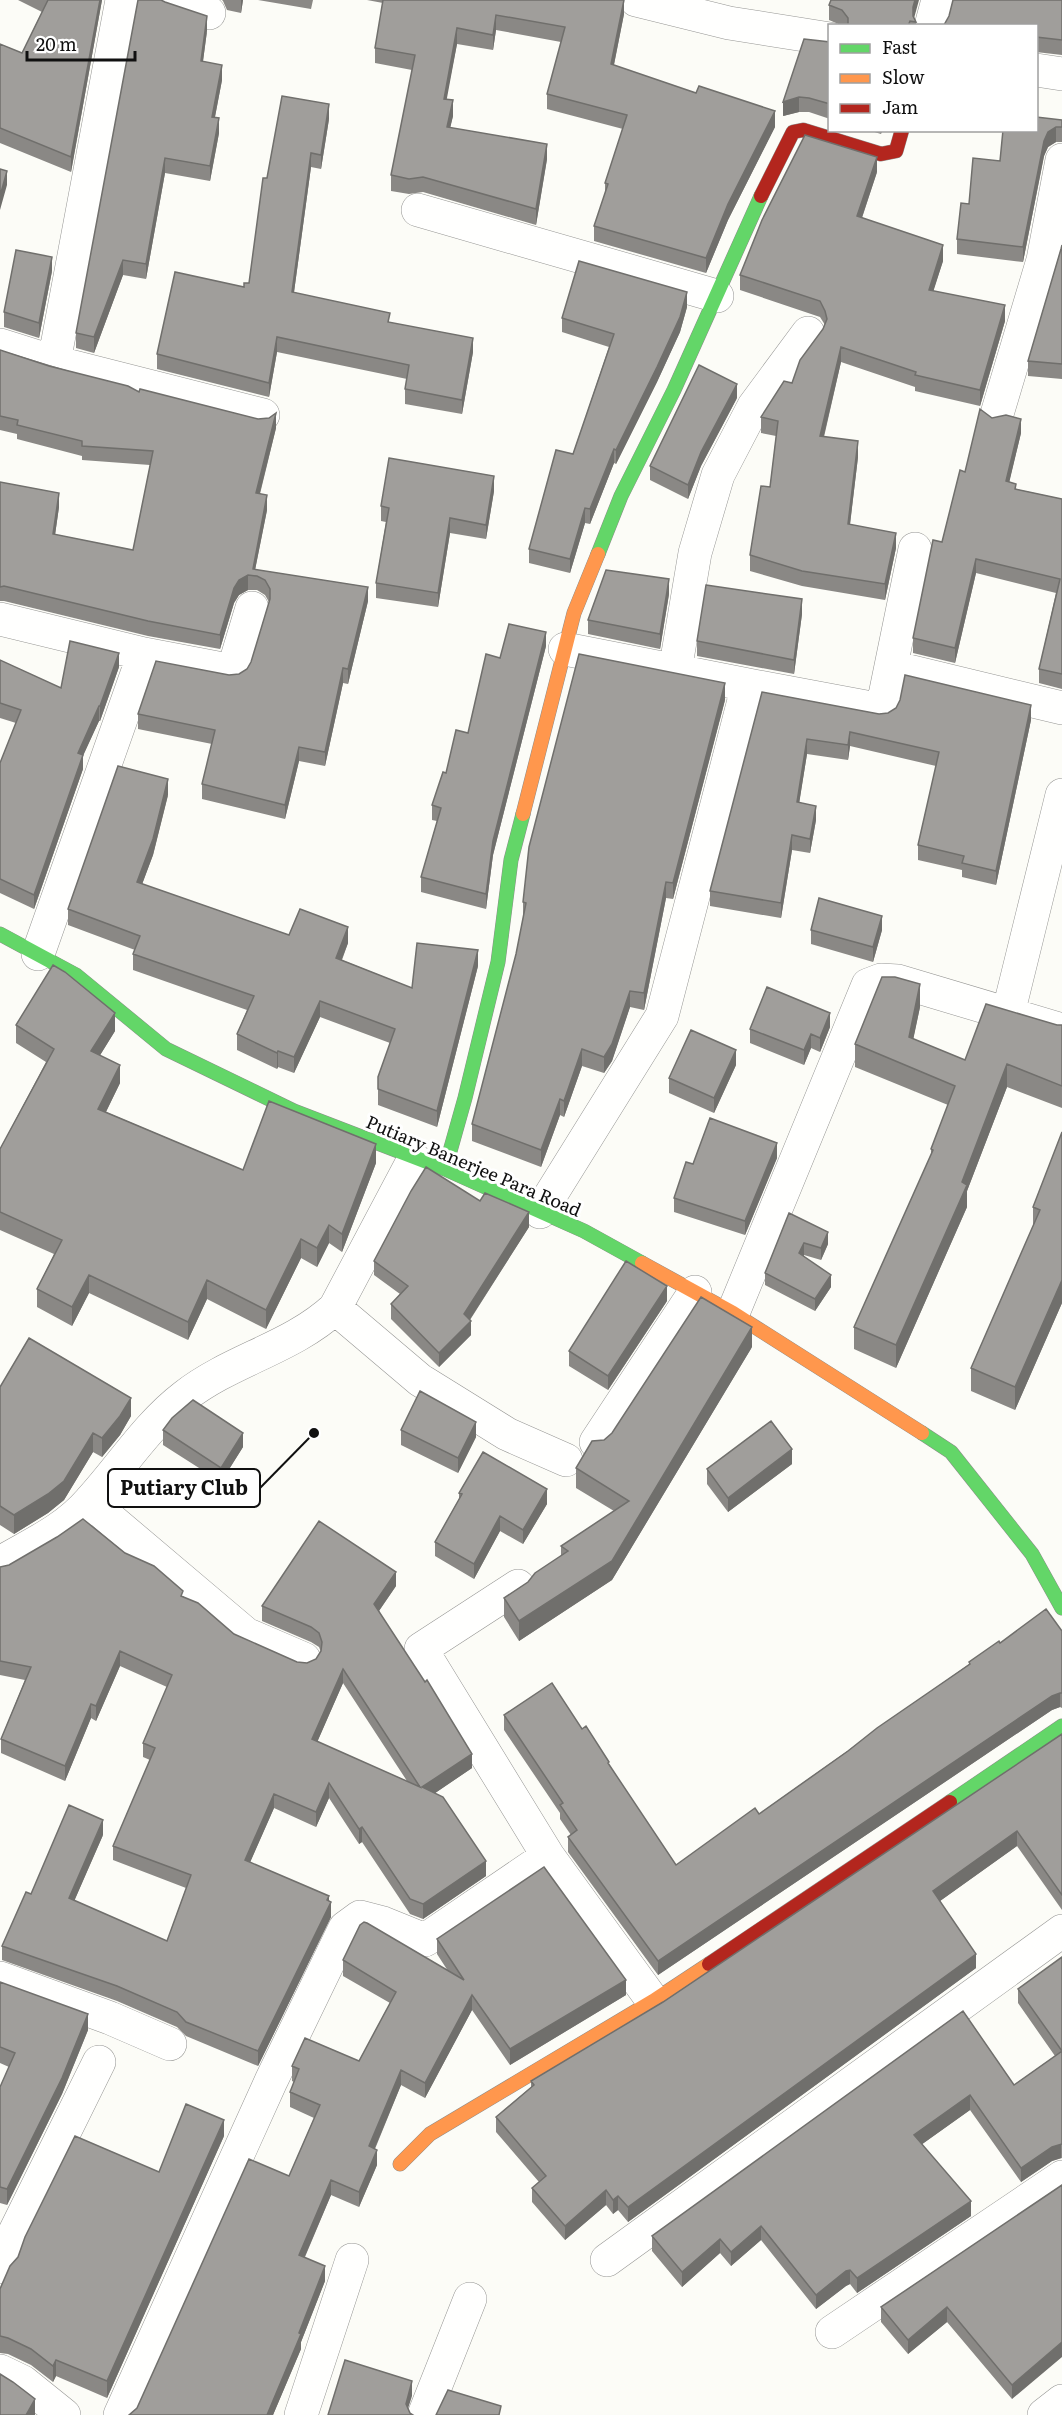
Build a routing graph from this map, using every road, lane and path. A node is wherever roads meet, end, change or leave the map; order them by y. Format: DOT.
graph roads {
  1 [pos="122,0"];
  2 [pos="171,0"];
  3 [pos="636,0"];
  4 [pos="938,0"];
  5 [pos="209,13"];
  6 [pos="932,24"];
  7 [pos="828,39"];
  8 [pos="1038,70"];
  9 [pos="1062,74"];
  10 [pos="901,132"];
  11 [pos="1062,160"];
  12 [pos="418,210"];
  13 [pos="717,296"];
  14 [pos="808,333"];
  15 [pos="0,345"];
  16 [pos="54,362"];
  17 [pos="997,414"];
  18 [pos="262,415"];
  19 [pos="915,549"];
  20 [pos="252,608"];
  21 [pos="0,619"];
  22 [pos="564,649"];
  23 [pos="144,654"];
  24 [pos="892,666"];
  25 [pos="675,671"];
  26 [pos="748,685"];
  27 [pos="1062,708"];
  28 [pos="1062,795"];
  29 [pos="0,934"];
  30 [pos="38,954"];
  31 [pos="1008,1014"];
  32 [pos="1062,1030"];
  33 [pos="414,1159"];
  34 [pos="445,1169"];
  35 [pos="540,1212"];
  36 [pos="695,1292"];
  37 [pos="334,1308"];
  38 [pos="733,1313"];
  39 [pos="596,1442"];
  40 [pos="566,1460"];
  41 [pos="90,1502"];
  42 [pos="3,1557"];
  43 [pos="518,1586"];
  44 [pos="1062,1608"];
  45 [pos="304,1659"];
  46 [pos="1062,1726"];
  47 [pos="548,1856"];
  48 [pos="1062,1931"];
  49 [pos="0,1977"];
  50 [pos="653,2001"];
  51 [pos="170,2044"];
  52 [pos="99,2062"];
  53 [pos="400,2164"];
  54 [pos="1062,2177"];
  55 [pos="352,2260"];
  56 [pos="607,2260"];
  57 [pos="0,2266"];
  58 [pos="470,2299"];
  59 [pos="832,2332"];
  60 [pos="0,2371"];
  61 [pos="1062,2402"];
  62 [pos="64,2415"];
  63 [pos="120,2415"];
  64 [pos="301,2415"];
  65 [pos="424,2415"];
  66 [pos="1044,2415"];
  1 -- 16 [label="street"];
  2 -- 5 [label="street"];
  3 -- 7 [label="street"];
  4 -- 6 [label="street"];
  8 -- 9 [label="street"];
  10 -- 13 [label="street"];
  11 -- 17 [label="street"];
  12 -- 13 [label="street"];
  13 -- 22 [label="street"];
  14 -- 25 [label="street"];
  15 -- 16 [label="street"];
  16 -- 18 [label="street"];
  19 -- 24 [label="street"];
  20 -- 23 [label="street"];
  21 -- 23 [label="street"];
  22 -- 25 [label="street"];
  22 -- 34 [label="street"];
  23 -- 30 [label="street"];
  24 -- 26 [label="street"];
  24 -- 27 [label="street"];
  25 -- 26 [label="street"];
  26 -- 35 [label="street"];
  28 -- 31 [label="street"];
  29 -- 30 [label="street, Putiary Banerjee Para Road"];
  30 -- 33 [label="street, Putiary Banerjee Para Road"];
  31 -- 32 [label="street"];
  31 -- 38 [label="street"];
  33 -- 34 [label="street, Putiary Banerjee Para Road"];
  33 -- 37 [label="street"];
  34 -- 35 [label="street, Putiary Banerjee Para Road"];
  35 -- 36 [label="street, Putiary Banerjee Para Road"];
  36 -- 38 [label="street, Putiary Banerjee Para Road"];
  36 -- 39 [label="street"];
  37 -- 40 [label="street"];
  37 -- 41 [label="street"];
  38 -- 44 [label="street, Putiary Banerjee Para Road"];
  41 -- 42 [label="street"];
  41 -- 45 [label="street"];
  43 -- 47 [label="street"];
  46 -- 50 [label="street"];
  47 -- 50 [label="street"];
  47 -- 63 [label="street"];
  48 -- 56 [label="street"];
  49 -- 51 [label="street"];
  50 -- 53 [label="street"];
  52 -- 57 [label="street"];
  54 -- 59 [label="street"];
  55 -- 64 [label="street"];
  58 -- 65 [label="street"];
  60 -- 62 [label="street"];
  61 -- 66 [label="street"];
}
